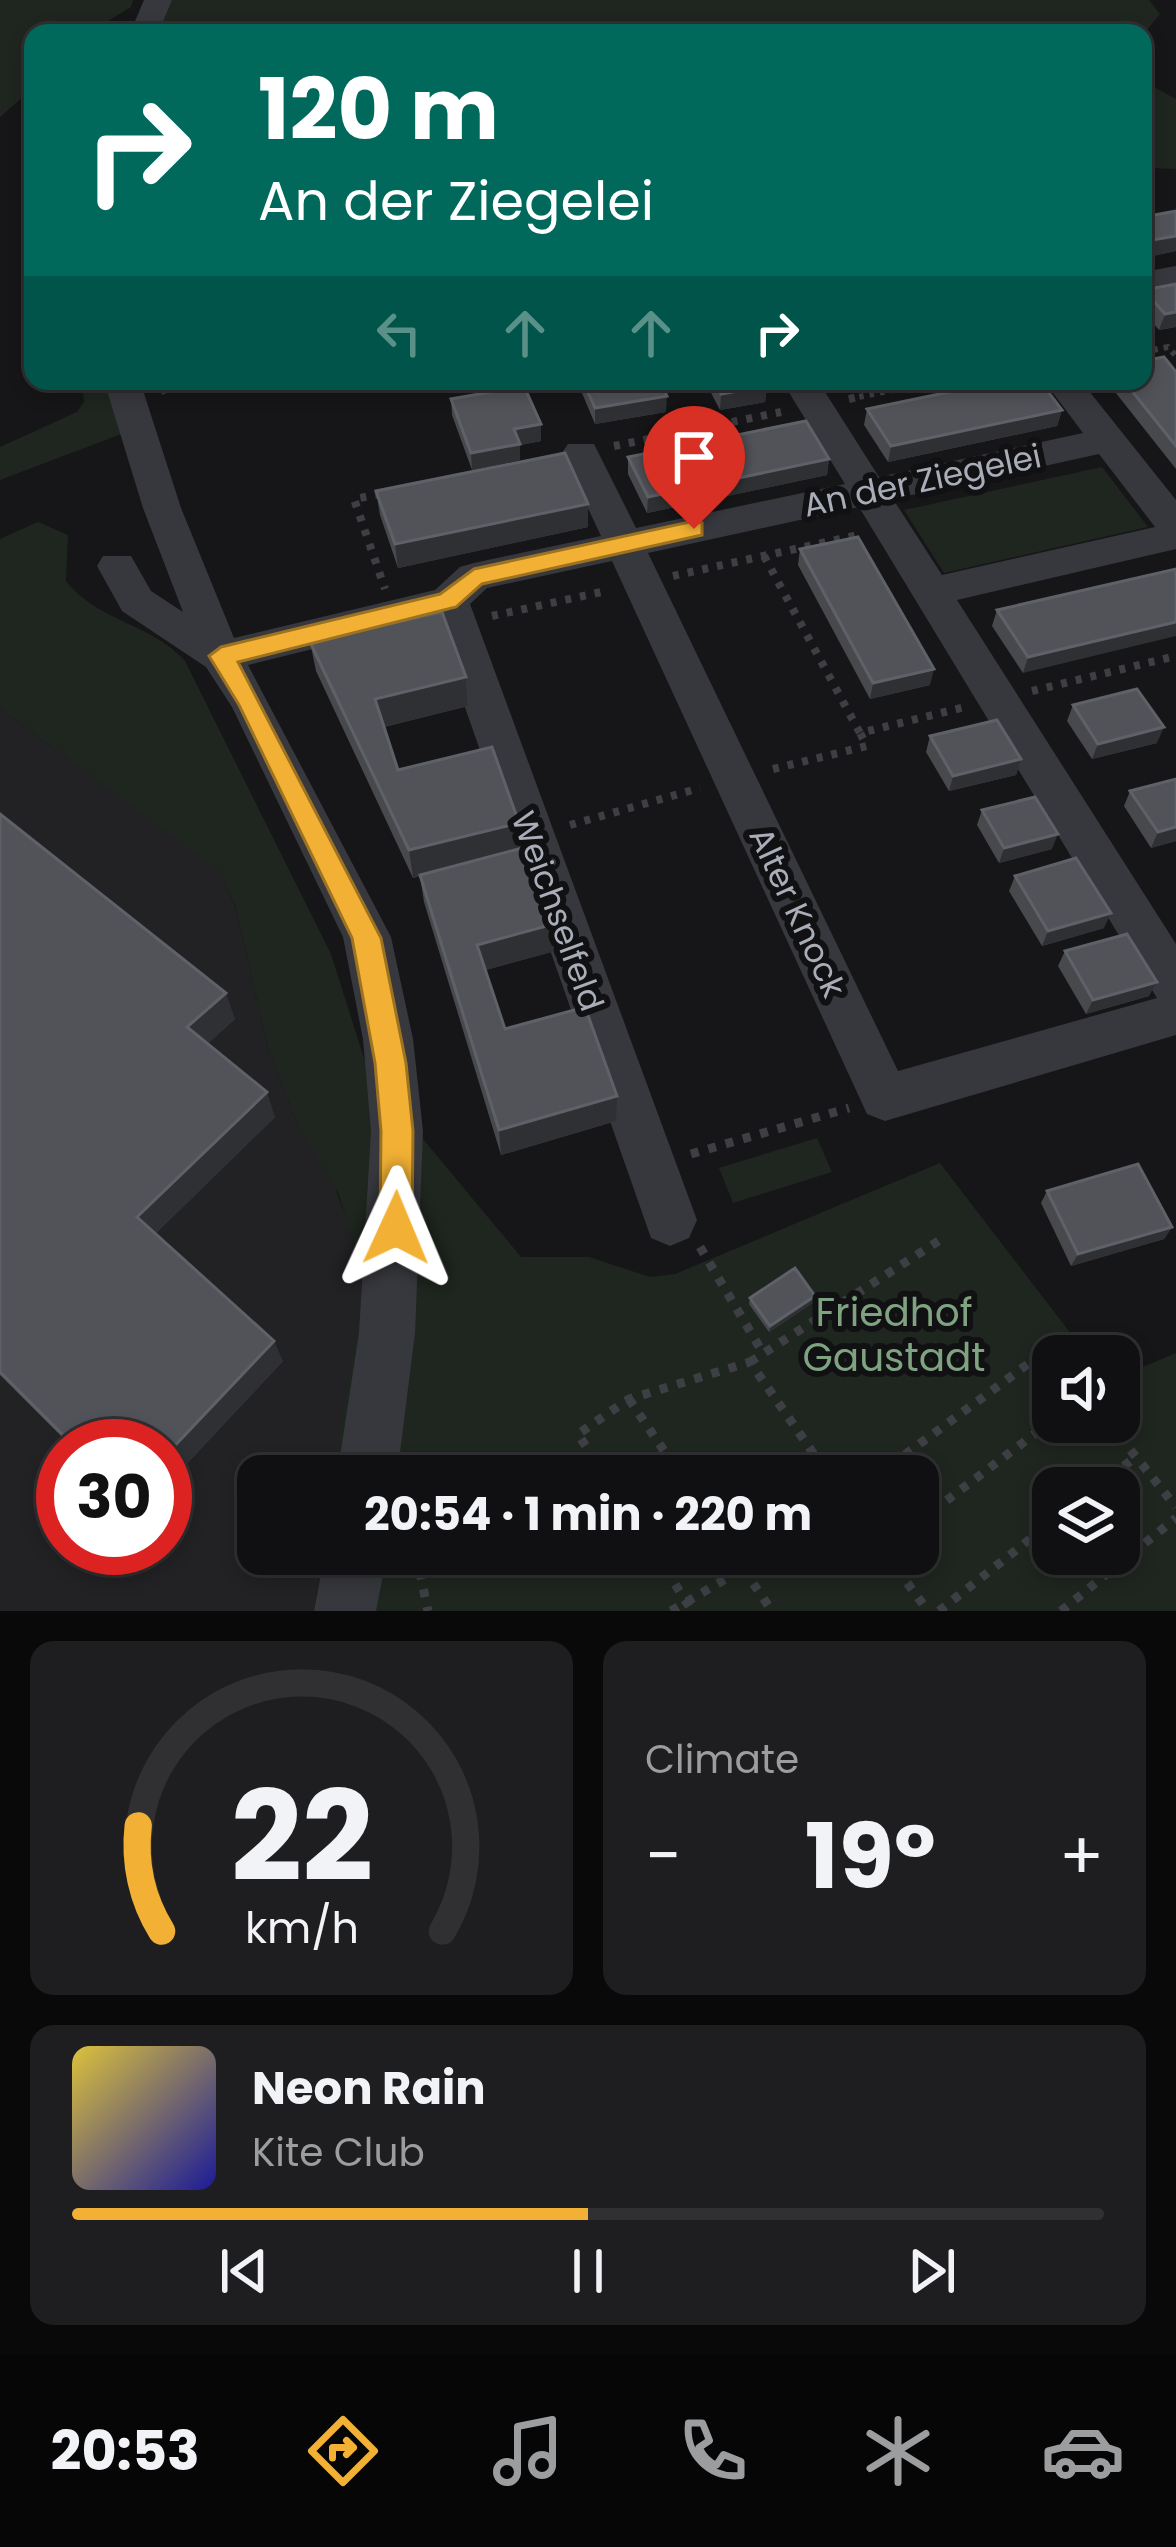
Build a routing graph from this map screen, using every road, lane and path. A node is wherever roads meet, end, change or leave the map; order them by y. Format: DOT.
graph roads {
  1 [pos="125,390"];
  2 [pos="840,390"];
  3 [pos="1069,390"];
  4 [pos="808,393"];
  5 [pos="1108,440"];
  6 [pos="581,453"];
  7 [pos="399,490"];
  8 [pos="880,509"];
  9 [pos="1174,522"];
  10 [pos="764,556"];
  11 [pos="635,563"];
  12 [pos="117,566"];
  13 [pos="931,592"];
  14 [pos="452,612"];
  15 [pos="394,614"];
  16 [pos="221,656"];
  17 [pos="1176,656"];
  18 [pos="998,699"];
  19 [pos="860,733"];
  20 [pos="736,778"];
  21 [pos="532,836"];
  22 [pos="1176,986"];
  23 [pos="1176,1014"];
  24 [pos="885,1098"];
  25 [pos="650,1166"];
  26 [pos="670,1220"];
  27 [pos="940,1240"];
  28 [pos="763,1353"];
  29 [pos="1032,1361"];
  30 [pos="750,1362"];
  31 [pos="629,1400"];
  32 [pos="1032,1436"];
  33 [pos="1126,1443"];
  34 [pos="371,1455"];
  35 [pos="592,1455"];
  36 [pos="667,1455"];
  37 [pos="815,1455"];
  38 [pos="904,1455"];
  39 [pos="1137,1456"];
  40 [pos="1123,1467"];
  41 [pos="939,1506"];
  42 [pos="1176,1507"];
  43 [pos="1176,1518"];
  44 [pos="1032,1538"];
  45 [pos="352,1575"];
  46 [pos="420,1575"];
  47 [pos="669,1575"];
  48 [pos="738,1575"];
  49 [pos="747,1575"];
  50 [pos="901,1575"];
  51 [pos="690,1607"];
  52 [pos="345,1611"];
  53 [pos="428,1611"];
  54 [pos="670,1611"];
  55 [pos="772,1611"];
  56 [pos="928,1611"];
  57 [pos="939,1611"];
  58 [pos="1061,1611"];
  1 -- 16 [label="street"];
  2 -- 4 [label="path"];
  3 -- 5 [label="street"];
  4 -- 6 [label="path"];
  4 -- 8 [label="street"];
  5 -- 8 [label="street, An der Ziegelei"];
  5 -- 9 [label="street"];
  6 -- 11 [label="street, Alter Knock"];
  7 -- 15 [label="path"];
  8 -- 10 [label="path"];
  8 -- 11 [label="street, An der Ziegelei"];
  8 -- 13 [label="street"];
  9 -- 13 [label="street"];
  10 -- 11 [label="path"];
  10 -- 19 [label="path"];
  11 -- 14 [label="path"];
  11 -- 14 [label="street, An der Ziegelei"];
  11 -- 20 [label="street, Alter Knock"];
  12 -- 16 [label="street"];
  13 -- 18 [label="street"];
  14 -- 15 [label="street, An der Ziegelei"];
  14 -- 21 [label="street, Weichselfeld"];
  15 -- 16 [label="street, An der Ziegelei"];
  16 -- 34 [label="street"];
  17 -- 18 [label="path"];
  18 -- 19 [label="path"];
  18 -- 22 [label="street"];
  19 -- 20 [label="path"];
  20 -- 21 [label="path"];
  20 -- 24 [label="street, Alter Knock"];
  21 -- 25 [label="street, Weichselfeld"];
  23 -- 24 [label="street"];
  24 -- 25 [label="path"];
  25 -- 26 [label="street, Weichselfeld"];
  26 -- 28 [label="path"];
  27 -- 28 [label="path"];
  28 -- 30 [label="path"];
  29 -- 38 [label="path"];
  30 -- 31 [label="path"];
  30 -- 37 [label="path"];
  31 -- 35 [label="path"];
  31 -- 36 [label="path"];
  32 -- 41 [label="path"];
  33 -- 39 [label="path"];
  39 -- 40 [label="path"];
  39 -- 42 [label="path"];
  43 -- 58 [label="path"];
  44 -- 57 [label="path"];
  45 -- 52 [label="street"];
  46 -- 53 [label="path"];
  47 -- 51 [label="path"];
  48 -- 51 [label="path"];
  49 -- 55 [label="path"];
  50 -- 56 [label="path"];
  51 -- 54 [label="path"];
}
